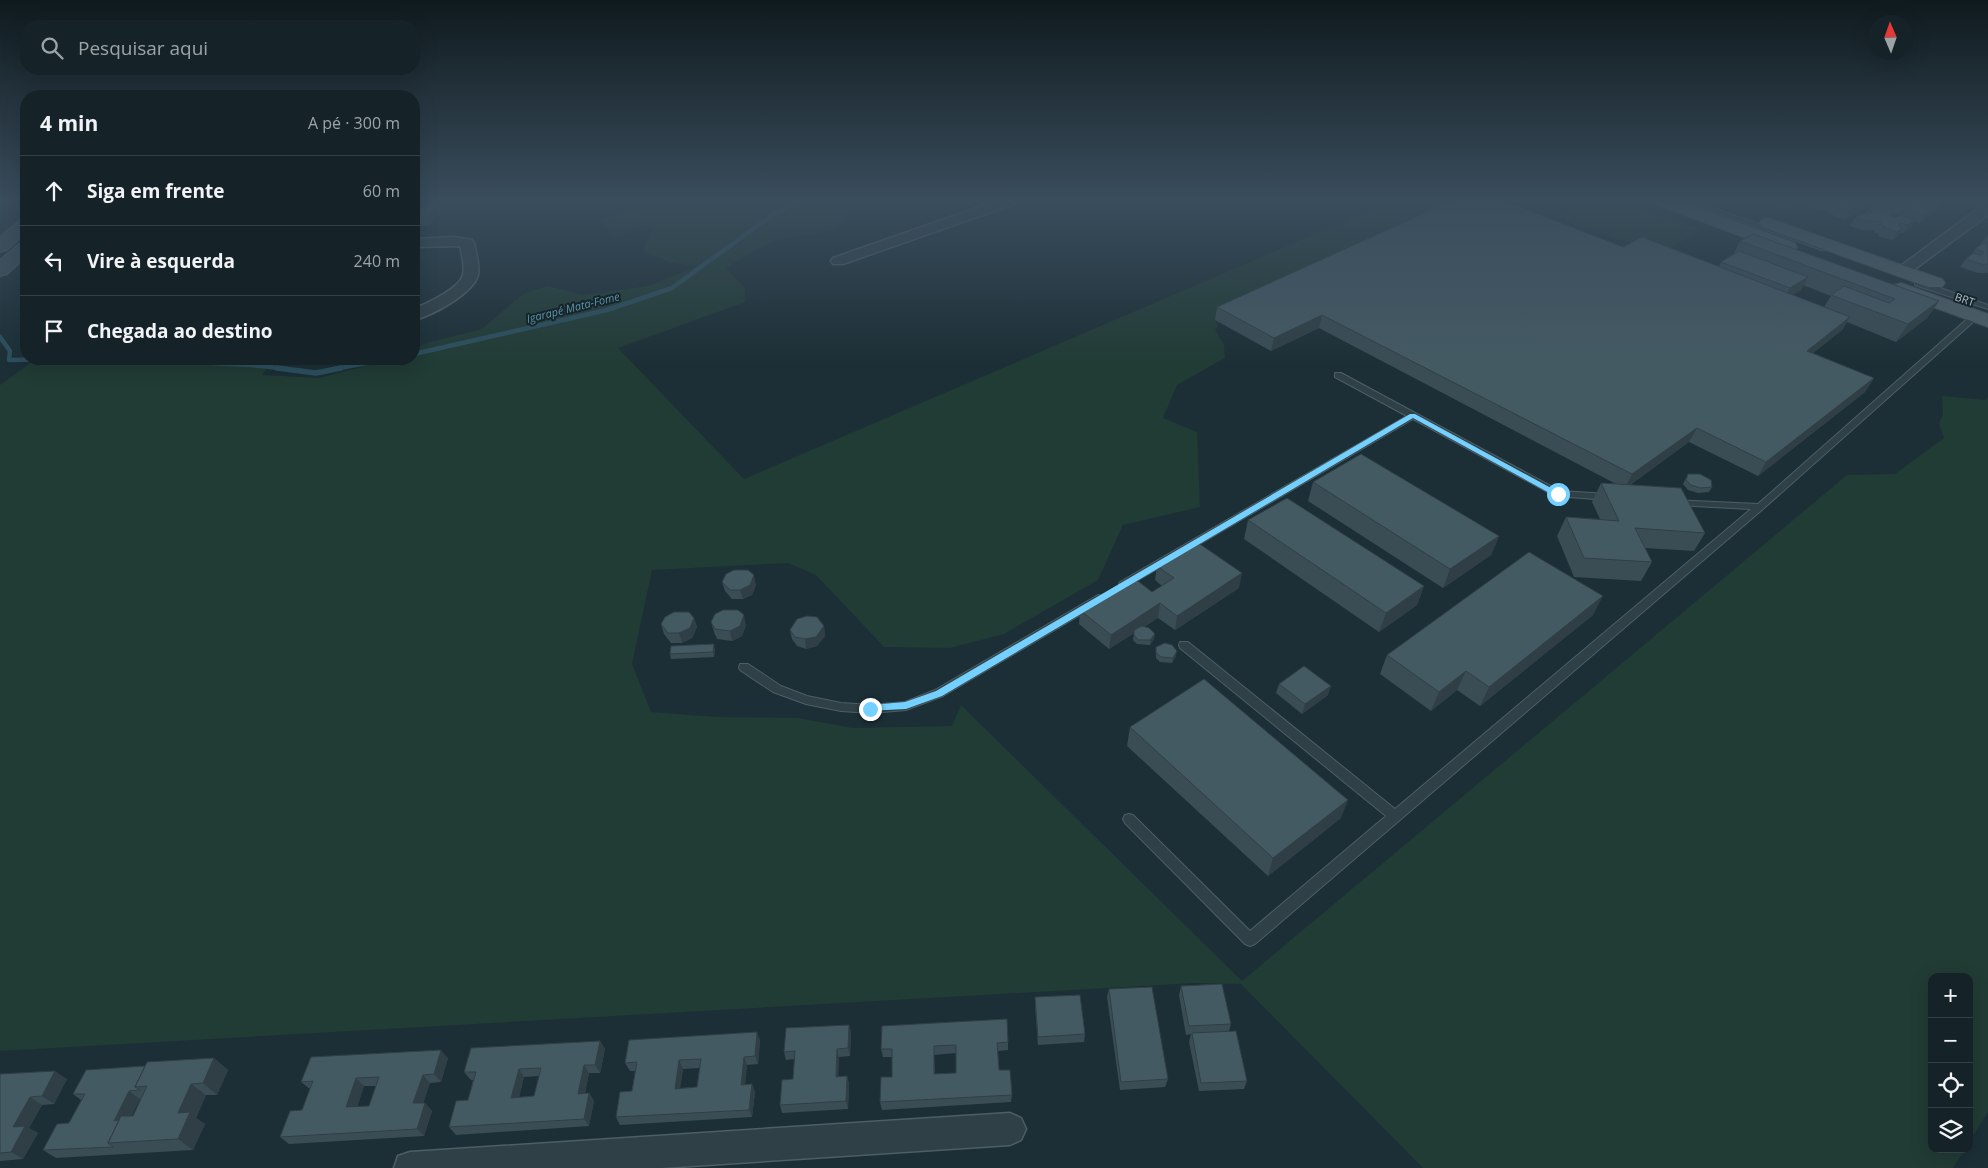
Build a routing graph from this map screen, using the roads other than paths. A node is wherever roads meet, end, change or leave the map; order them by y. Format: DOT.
graph roads {
  1 [pos="20,256"];
  2 [pos="468,256"];
  3 [pos="856,256"];
  4 [pos="1816,256"];
  5 [pos="1829,256"];
  6 [pos="1858,256"];
  7 [pos="1927,256"];
  8 [pos="838,262"];
  9 [pos="0,270"];
  10 [pos="1904,272"];
  11 [pos="1988,301"];
  12 [pos="420,313"];
  13 [pos="1983,315"];
  14 [pos="1338,375"];
  15 [pos="1412,416"];
  16 [pos="1616,498"];
  17 [pos="1664,501"];
  18 [pos="1760,507"];
  19 [pos="1184,645"];
  20 [pos="744,667"];
  21 [pos="1395,816"];
  22 [pos="1129,819"];
  23 [pos="1010,1130"];
  24 [pos="410,1168"];
  1 -- 9 [label="main road"];
  2 -- 12 [label="street"];
  3 -- 8 [label="street"];
  4 -- 13 [label="main road"];
  5 -- 13 [label="lane, BRT"];
  6 -- 10 [label="main road"];
  7 -- 10 [label="street"];
  10 -- 11 [label="main road"];
  13 -- 18 [label="lane"];
  14 -- 15 [label="lane"];
  15 -- 16 [label="lane"];
  15 -- 20 [label="lane"];
  17 -- 18 [label="lane"];
  18 -- 21 [label="lane"];
  19 -- 21 [label="lane"];
  21 -- 22 [label="lane"];
  23 -- 24 [label="street"];
}
